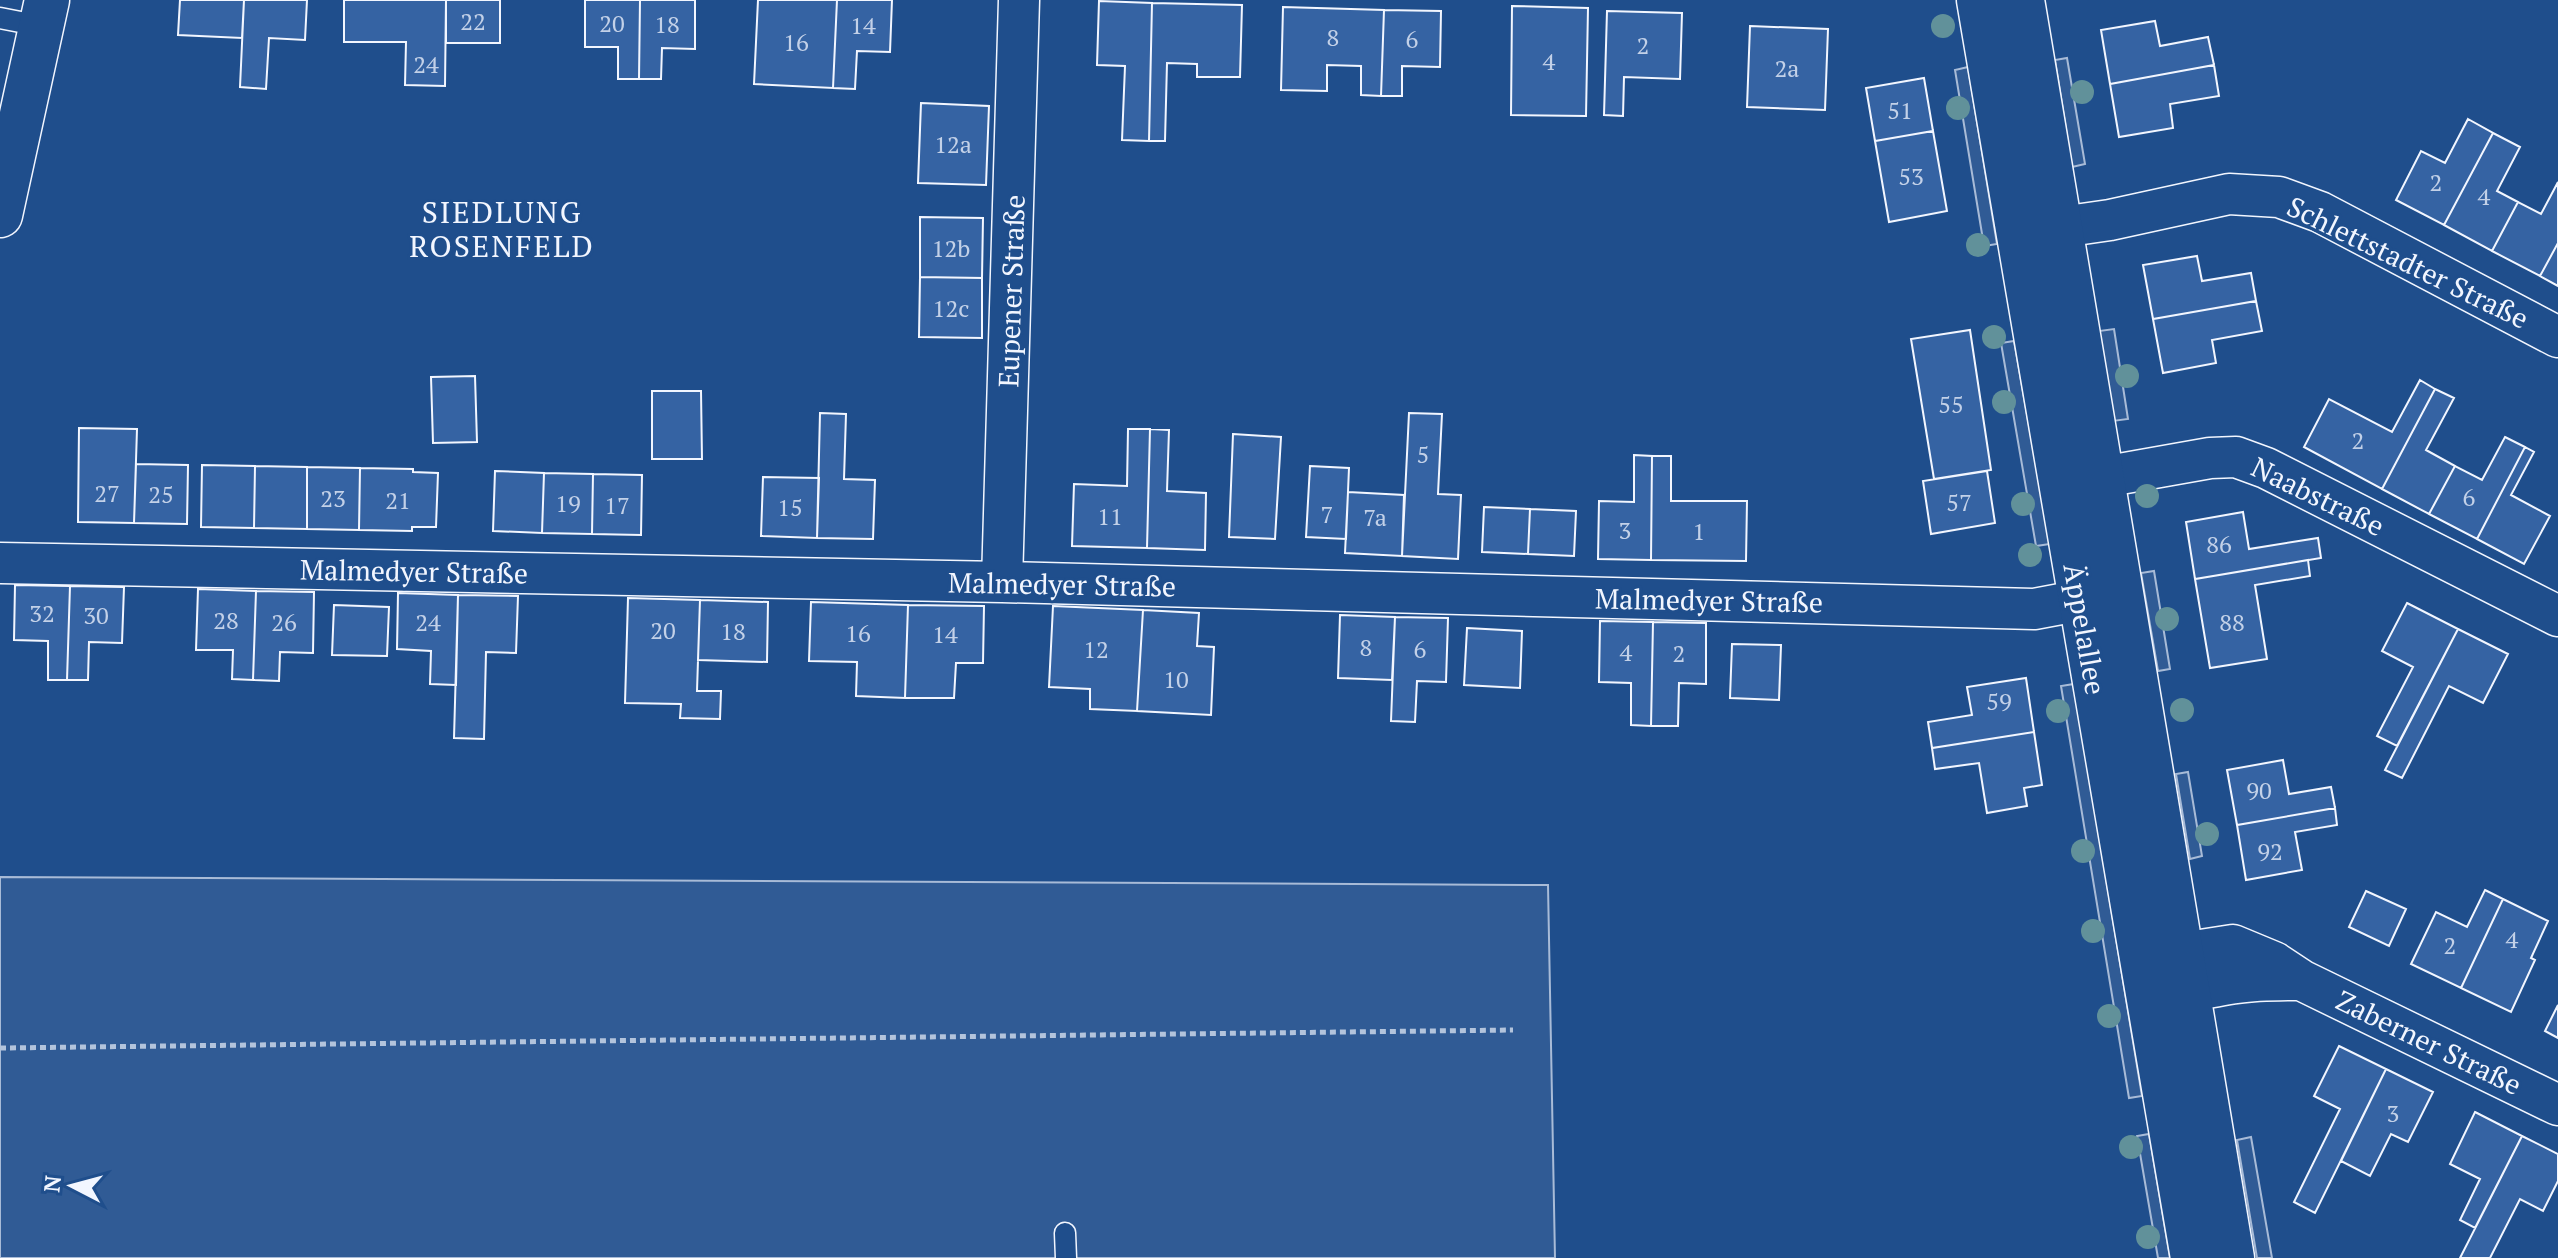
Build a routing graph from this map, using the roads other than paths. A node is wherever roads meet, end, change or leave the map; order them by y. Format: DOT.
graph roads {
  1 [pos="1019,0"];
  2 [pos="1979,0"];
  3 [pos="2022,0"];
  4 [pos="29,15"];
  5 [pos="0,215"];
  6 [pos="2039,230"];
  7 [pos="2558,337"];
  8 [pos="2081,480"];
  9 [pos="0,563"];
  10 [pos="1002,582"];
  11 [pos="2101,596"];
  12 [pos="2558,616"];
  13 [pos="2185,972"];
  14 [pos="2144,979"];
  15 [pos="2558,1105"];
  16 [pos="1065,1233"];
  17 [pos="1066,1258"];
  18 [pos="2193,1258"];
  19 [pos="2232,1258"];
  1 -- 10 [label="street, Eupener Straße"];
  2 -- 6 [label="main road, Äppelallee"];
  3 -- 6 [label="main road, Äppelallee"];
  4 -- 5 [label="main road"];
  6 -- 7 [label="street, Schlettstadter Straße"];
  6 -- 8 [label="main road, Äppelallee"];
  8 -- 11 [label="main road, Äppelallee"];
  8 -- 12 [label="street, Naabstraße"];
  9 -- 10 [label="street, Malmedyer Straße"];
  10 -- 11 [label="street, Malmedyer Straße"];
  11 -- 13 [label="main road, Äppelallee"];
  11 -- 14 [label="main road, Äppelallee"];
  13 -- 14 [label="street, Zaberner Straße"];
  13 -- 15 [label="street, Zaberner Straße"];
  13 -- 19 [label="main road, Äppelallee"];
  14 -- 18 [label="main road, Äppelallee"];
  16 -- 17 [label="lane"];
}
